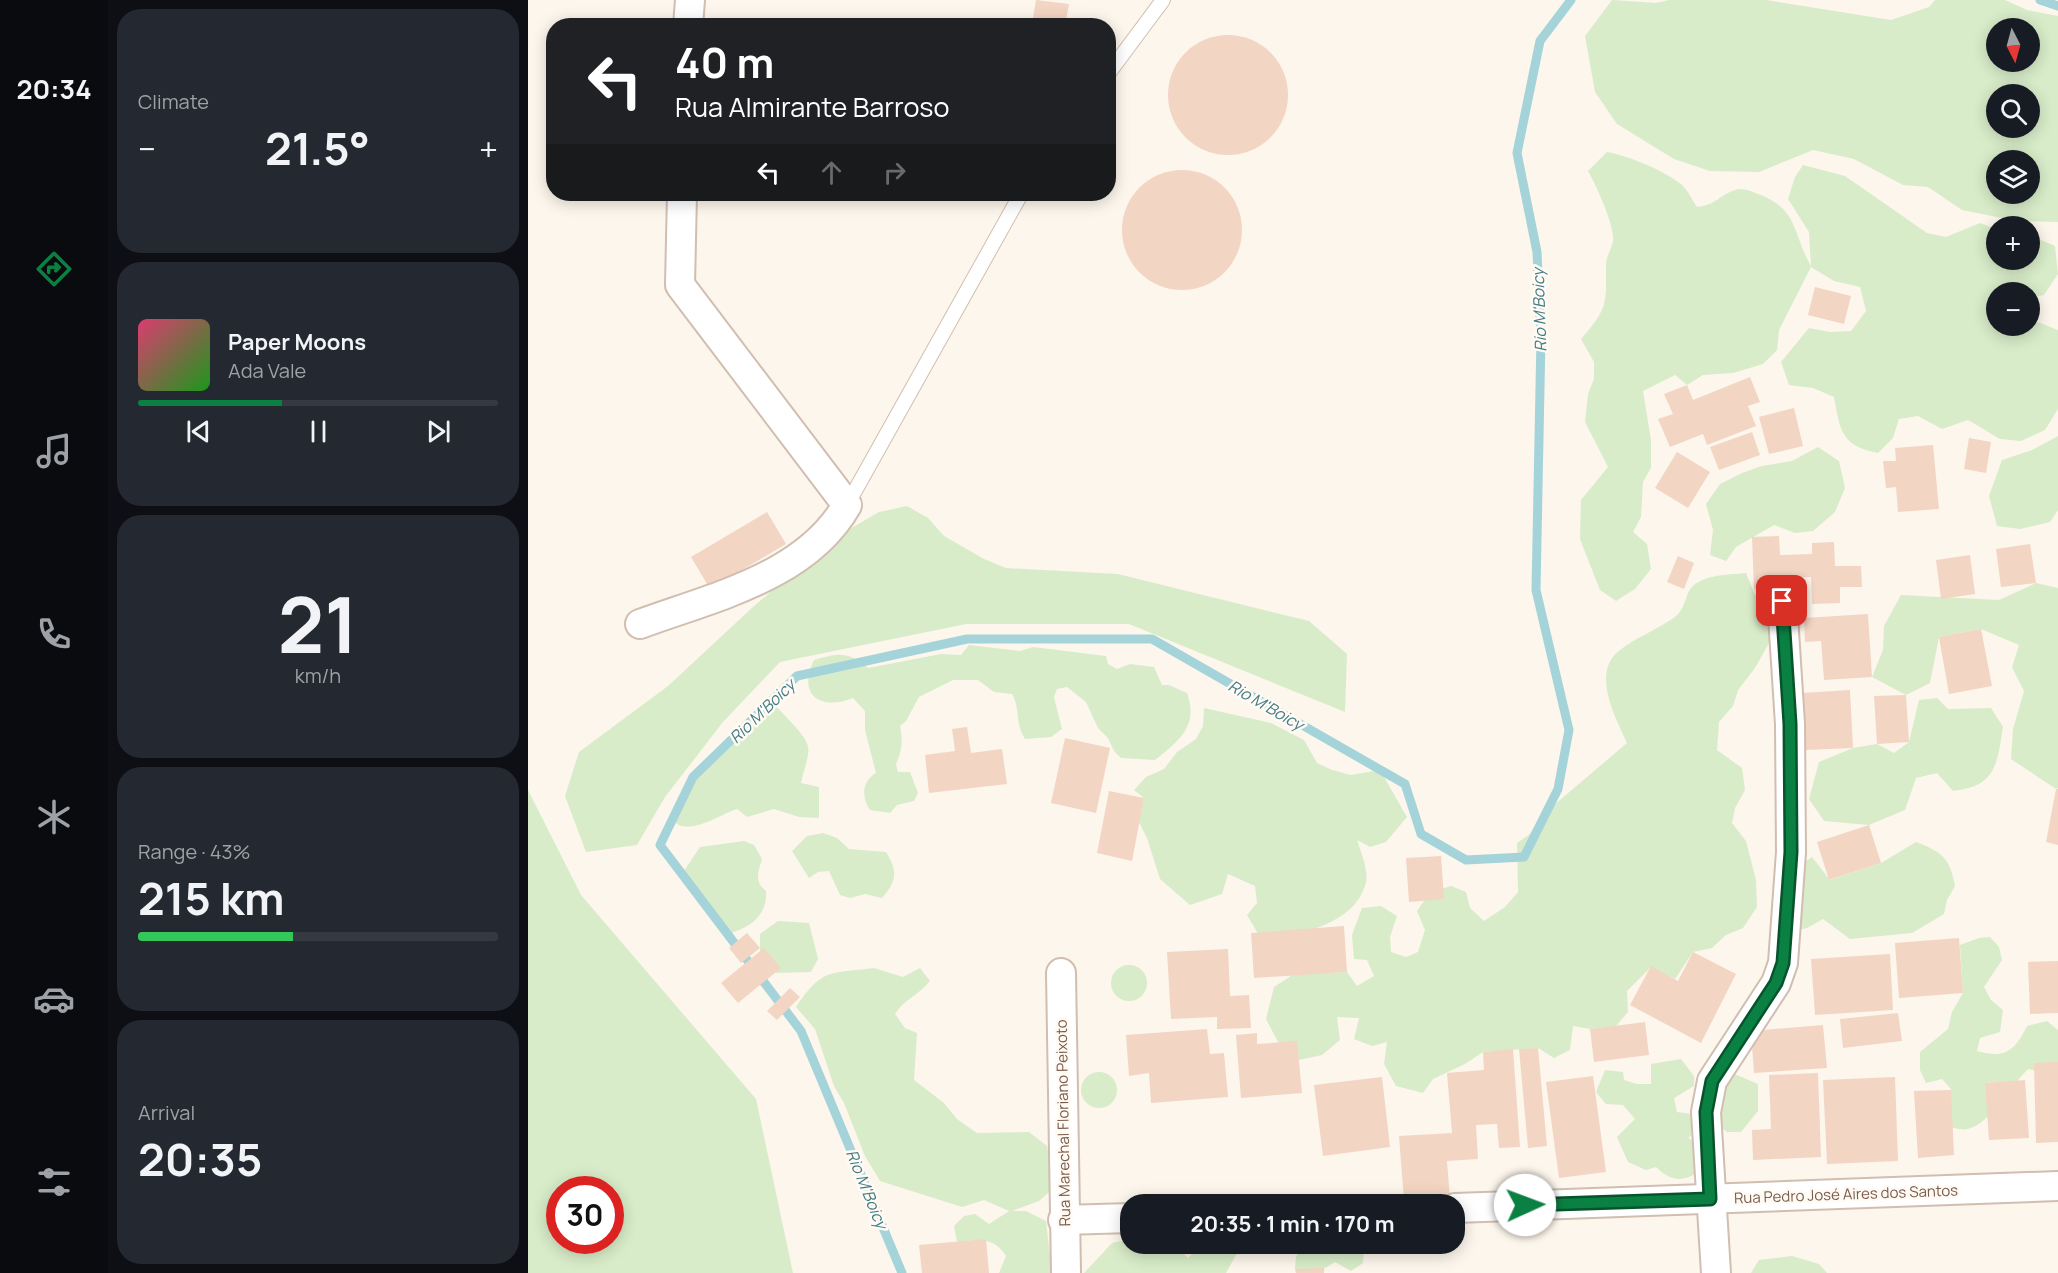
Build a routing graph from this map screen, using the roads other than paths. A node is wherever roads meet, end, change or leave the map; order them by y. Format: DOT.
graph roads {
  1 [pos="690,0"];
  2 [pos="1163,0"];
  3 [pos="689,18"];
  4 [pos="1116,63"];
  5 [pos="682,201"];
  6 [pos="1017,201"];
  7 [pos="848,505"];
  8 [pos="1782,601"];
  9 [pos="640,624"];
  10 [pos="1061,973"];
  11 [pos="2058,1186"];
  12 [pos="1710,1199"];
  13 [pos="1465,1208"];
  14 [pos="1120,1218"];
  15 [pos="1063,1220"];
  16 [pos="1066,1273"];
  17 [pos="1716,1273"];
  1 -- 3 [label="street"];
  2 -- 4 [label="lane"];
  5 -- 7 [label="street"];
  6 -- 7 [label="lane"];
  7 -- 9 [label="street"];
  8 -- 12 [label="street"];
  10 -- 15 [label="street, Rua Marechal Floriano Peixoto"];
  11 -- 12 [label="street, Rua Pedro José Aires dos Santos"];
  12 -- 13 [label="street, Rua Pedro José Aires dos Santos"];
  12 -- 17 [label="street"];
  14 -- 15 [label="street"];
  15 -- 16 [label="street, Rua Marechal Floriano Peixoto"];
}
